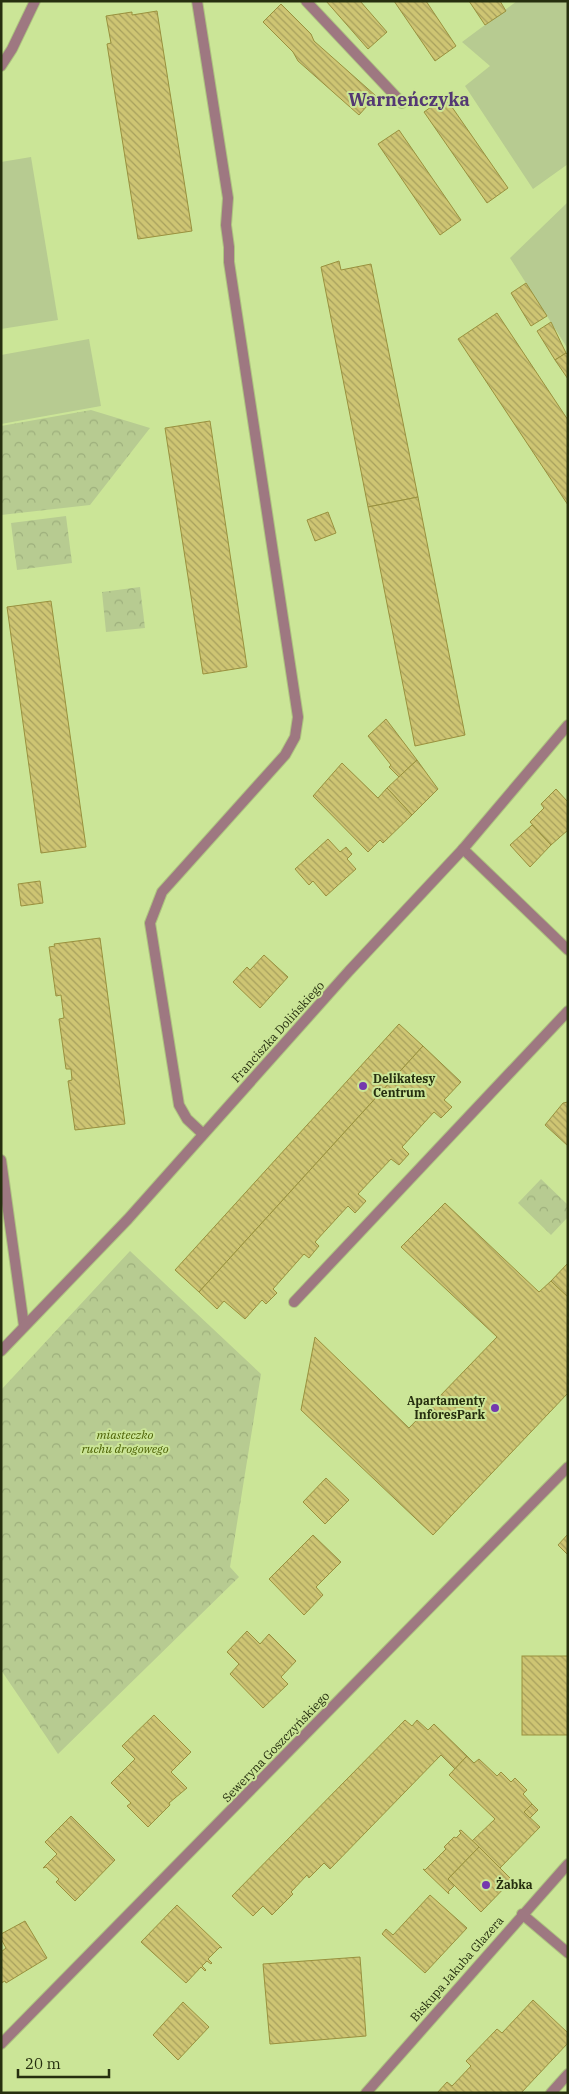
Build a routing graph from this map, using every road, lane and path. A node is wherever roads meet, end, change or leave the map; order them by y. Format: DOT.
graph roads {
  1 [pos="35,1"];
  2 [pos="197,1"];
  3 [pos="306,1"];
  4 [pos="1,66"];
  5 [pos="402,102"];
  6 [pos="568,724"];
  7 [pos="463,848"];
  8 [pos="568,950"];
  9 [pos="568,1011"];
  10 [pos="204,1134"];
  11 [pos="1,1160"];
  12 [pos="294,1302"];
  13 [pos="24,1326"];
  14 [pos="1,1351"];
  15 [pos="568,1467"];
  16 [pos="568,1864"];
  17 [pos="522,1914"];
  18 [pos="568,1953"];
  19 [pos="1,2044"];
  20 [pos="568,2074"];
  21 [pos="366,2093"];
  22 [pos="551,2093"];
  1 -- 4 [label="street"];
  2 -- 10 [label="street"];
  3 -- 5 [label="street"];
  6 -- 7 [label="street, Franciszka Dolińskiego"];
  7 -- 8 [label="street"];
  7 -- 10 [label="street, Franciszka Dolińskiego"];
  9 -- 12 [label="street"];
  10 -- 13 [label="street, Franciszka Dolińskiego"];
  11 -- 13 [label="street"];
  13 -- 14 [label="street, Franciszka Dolińskiego"];
  15 -- 19 [label="street, Seweryna Goszczyńskiego"];
  16 -- 17 [label="street, Biskupa Jakuba Glazera"];
  17 -- 18 [label="street"];
  17 -- 21 [label="street, Biskupa Jakuba Glazera"];
  20 -- 22 [label="street"];
}
